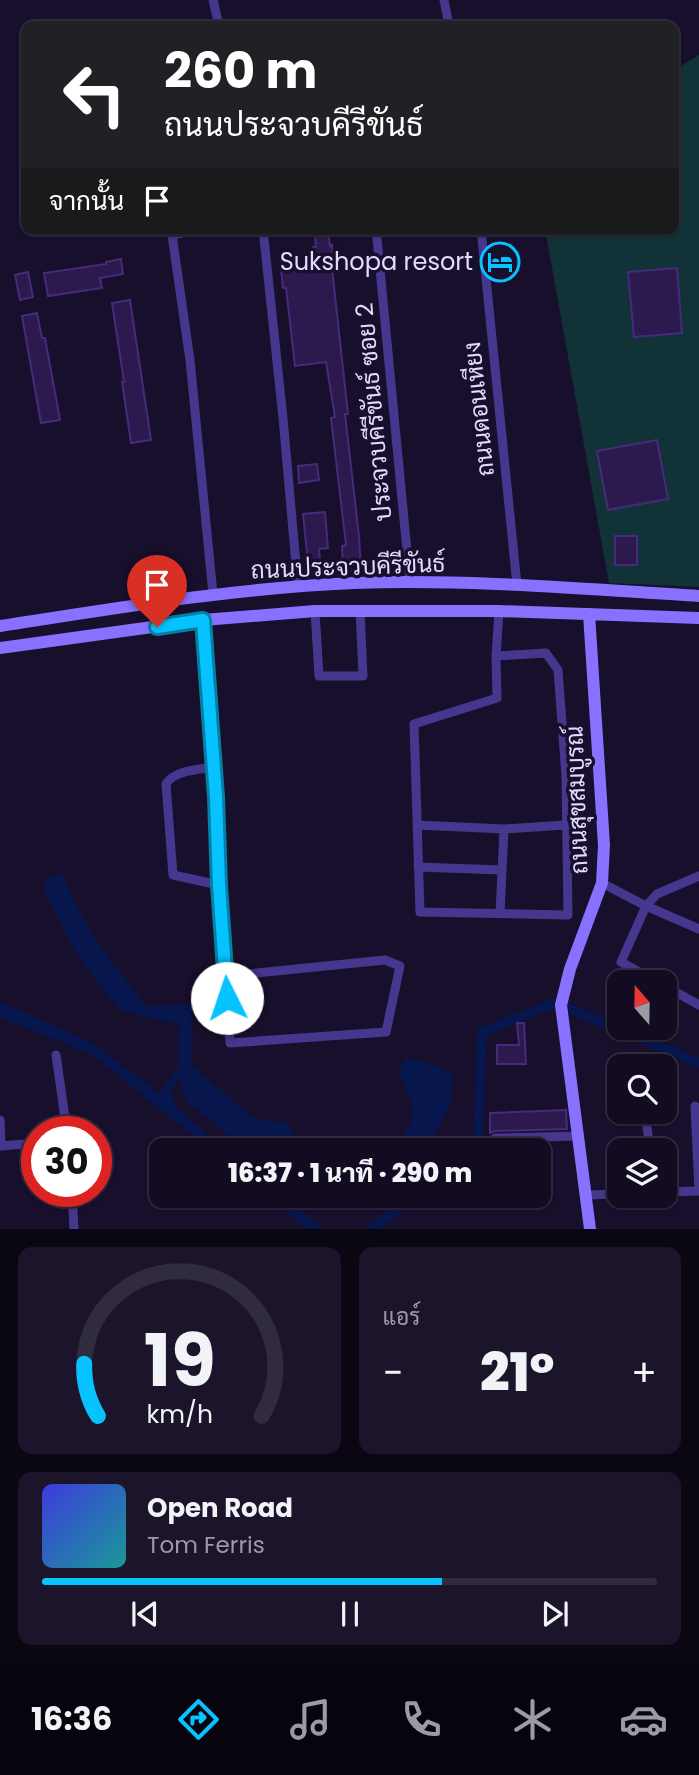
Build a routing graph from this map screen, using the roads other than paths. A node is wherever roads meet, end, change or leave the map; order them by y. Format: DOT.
graph roads {
  1 [pos="213,0"];
  2 [pos="444,0"];
  3 [pos="218,21"];
  4 [pos="448,21"];
  5 [pos="172,235"];
  6 [pos="264,235"];
  7 [pos="482,235"];
  8 [pos="377,238"];
  9 [pos="410,582"];
  10 [pos="517,585"];
  11 [pos="298,587"];
  12 [pos="213,594"];
  13 [pos="699,596"];
  14 [pos="315,611"];
  15 [pos="360,611"];
  16 [pos="499,611"];
  17 [pos="589,614"];
  18 [pos="699,618"];
  19 [pos="203,620"];
  20 [pos="0,626"];
  21 [pos="0,648"];
  22 [pos="496,656"];
  23 [pos="214,767"];
  24 [pos="417,825"];
  25 [pos="566,825"];
  26 [pos="503,829"];
  27 [pos="418,866"];
  28 [pos="502,870"];
  29 [pos="699,876"];
  30 [pos="602,883"];
  31 [pos="219,885"];
  32 [pos="646,906"];
  33 [pos="500,913"];
  34 [pos="699,929"];
  35 [pos="635,970"];
  36 [pos="226,976"];
  37 [pos="677,993"];
  38 [pos="699,1005"];
  39 [pos="56,1055"];
  40 [pos="695,1106"];
  41 [pos="65,1116"];
  42 [pos="0,1119"];
  43 [pos="579,1136"];
  44 [pos="495,1138"];
  45 [pos="21,1144"];
  46 [pos="699,1191"];
  47 [pos="677,1192"];
  48 [pos="607,1194"];
  49 [pos="587,1195"];
  50 [pos="73,1207"];
  51 [pos="75,1229"];
  52 [pos="590,1229"];
  1 -- 3 [label="street"];
  2 -- 4 [label="street"];
  5 -- 12 [label="street"];
  6 -- 11 [label="street"];
  7 -- 10 [label="street, ถนนดอนเหียง"];
  8 -- 9 [label="street, ประจวบคีรีขันธ์ ซอย 2"];
  9 -- 10 [label="main road, ถนนประจวบคีรีขันธ์"];
  9 -- 11 [label="main road, ถนนประจวบคีรีขันธ์"];
  10 -- 13 [label="main road, ถนนประจวบคีรีขันธ์"];
  11 -- 12 [label="main road, ถนนประจวบคีรีขันธ์"];
  12 -- 20 [label="main road, ถนนประจวบคีรีขันธ์"];
  14 -- 15 [label="main road, ถนนประจวบคีรีขันธ์"];
  14 -- 15 [label="street"];
  14 -- 19 [label="main road, ถนนประจวบคีรีขันธ์"];
  15 -- 16 [label="main road, ถนนประจวบคีรีขันธ์"];
  16 -- 17 [label="main road, ถนนประจวบคีรีขันธ์"];
  16 -- 22 [label="street"];
  17 -- 18 [label="main road, ถนนประจวบคีรีขันธ์"];
  17 -- 30 [label="main road, ถนนสุขสมบูรณ์"];
  19 -- 21 [label="main road, ถนนประจวบคีรีขันธ์"];
  19 -- 23 [label="street"];
  22 -- 24 [label="street"];
  22 -- 25 [label="street"];
  23 -- 31 [label="street"];
  23 -- 31 [label="street"];
  24 -- 26 [label="street"];
  24 -- 27 [label="street"];
  25 -- 26 [label="street"];
  25 -- 33 [label="street"];
  26 -- 28 [label="street"];
  27 -- 28 [label="street"];
  27 -- 33 [label="street"];
  28 -- 33 [label="street"];
  29 -- 32 [label="street"];
  30 -- 32 [label="street"];
  30 -- 43 [label="main road, ถนนสุขสมบูรณ์"];
  31 -- 36 [label="street"];
  32 -- 34 [label="street"];
  32 -- 35 [label="street"];
  36 -- 36 [label="street"];
  37 -- 38 [label="street"];
  39 -- 41 [label="street"];
  40 -- 46 [label="street"];
  42 -- 45 [label="street"];
  43 -- 44 [label="street"];
  43 -- 49 [label="main road, ถนนสุขสมบูรณ์"];
  46 -- 47 [label="street"];
  48 -- 49 [label="street"];
  49 -- 52 [label="main road, ถนนสุขสมบูรณ์"];
  50 -- 51 [label="street"];
}
